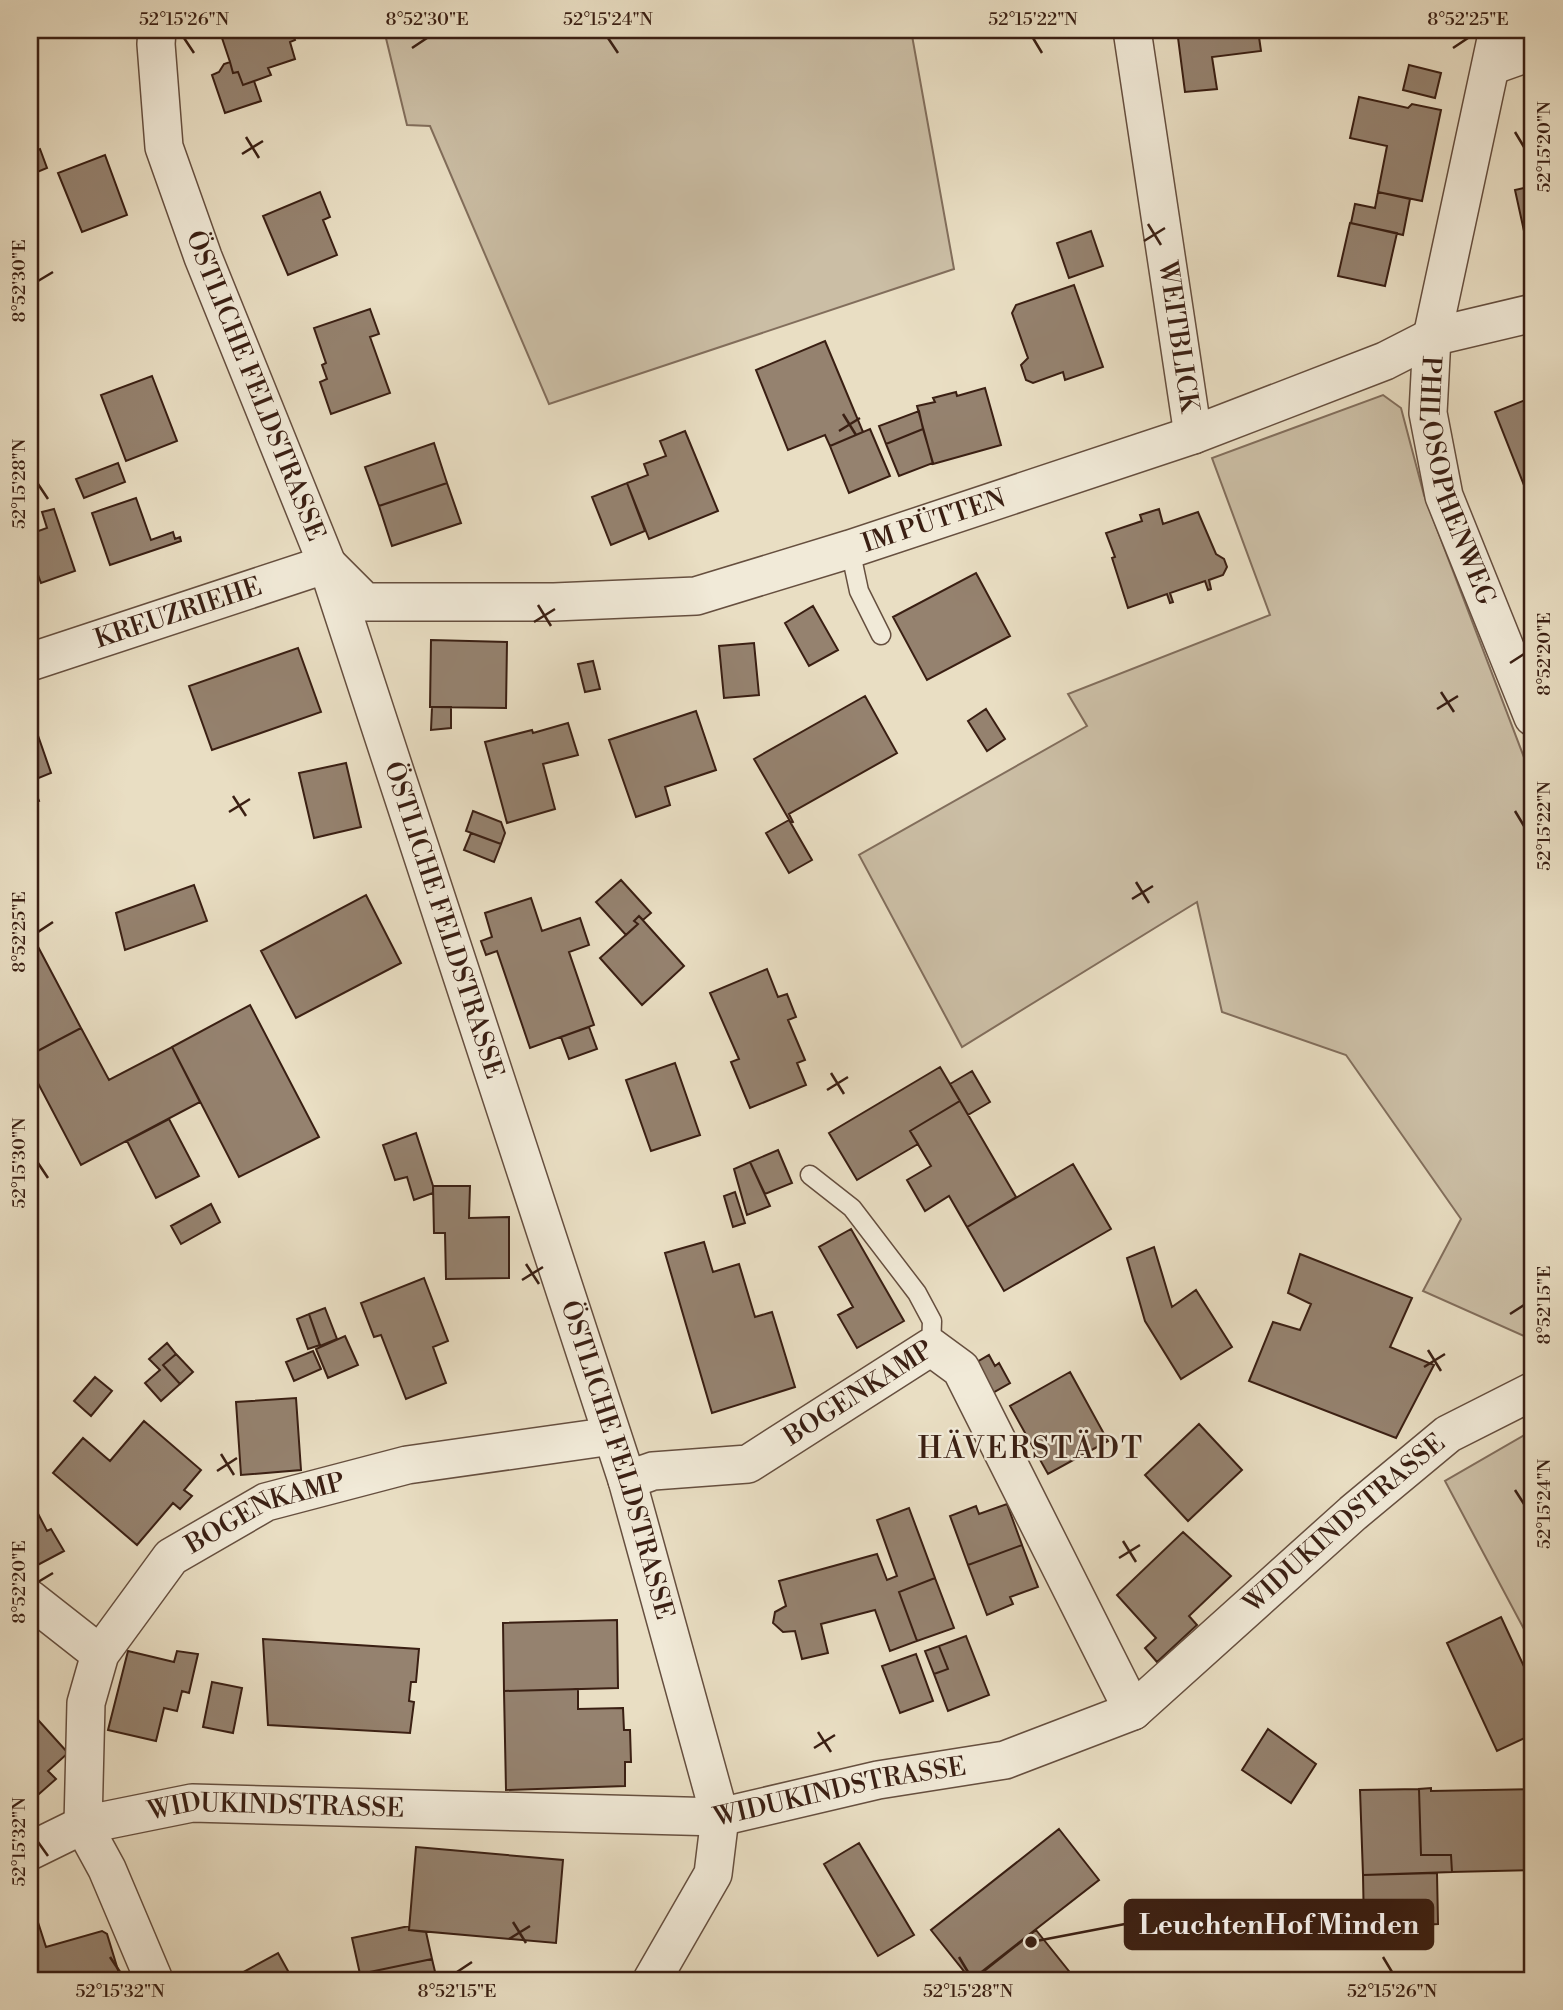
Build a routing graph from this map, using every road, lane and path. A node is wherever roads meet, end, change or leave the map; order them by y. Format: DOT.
graph roads {
  1 [pos="157,30"];
  2 [pos="1132,30"];
  3 [pos="1497,30"];
  4 [pos="1533,51"];
  5 [pos="1491,66"];
  6 [pos="1533,313"];
  7 [pos="1432,337"];
  8 [pos="1193,435"];
  9 [pos="850,549"];
  10 [pos="327,564"];
  11 [pos="881,635"];
  12 [pos="30,662"];
  13 [pos="1533,717"];
  14 [pos="810,1175"];
  15 [pos="931,1348"];
  16 [pos="1533,1391"];
  17 [pos="612,1436"];
  18 [pos="627,1480"];
  19 [pos="30,1599"];
  20 [pos="100,1654"];
  21 [pos="1133,1711"];
  22 [pos="720,1817"];
  23 [pos="83,1825"];
  24 [pos="30,1852"];
  25 [pos="154,1980"];
  26 [pos="652,1980"];
  1 -- 10 [label="street, ÖSTLICHE FELDSTRASSE"];
  2 -- 8 [label="street, WEITBLICK"];
  3 -- 5 [label="street, PHILOSOPHENWEG"];
  4 -- 5 [label="street"];
  5 -- 7 [label="street, PHILOSOPHENWEG"];
  6 -- 7 [label="street, IM PÜTTEN"];
  7 -- 8 [label="street, IM PÜTTEN"];
  7 -- 13 [label="street, PHILOSOPHENWEG"];
  8 -- 9 [label="street, IM PÜTTEN"];
  9 -- 10 [label="street, IM PÜTTEN"];
  9 -- 11 [label="lane"];
  10 -- 12 [label="street, KREUZRIEHE"];
  10 -- 17 [label="street, ÖSTLICHE FELDSTRASSE"];
  14 -- 15 [label="lane"];
  15 -- 18 [label="street, BOGENKAMP"];
  15 -- 21 [label="street, BOGENKAMP"];
  16 -- 21 [label="street, WIDUKINDSTRASSE"];
  17 -- 18 [label="street, ÖSTLICHE FELDSTRASSE"];
  17 -- 20 [label="street, BOGENKAMP"];
  18 -- 22 [label="street, ÖSTLICHE FELDSTRASSE"];
  19 -- 20 [label="street"];
  20 -- 23 [label="street, BOGENKAMP"];
  21 -- 22 [label="street, WIDUKINDSTRASSE"];
  22 -- 23 [label="street, WIDUKINDSTRASSE"];
  22 -- 26 [label="street"];
  23 -- 24 [label="street, WIDUKINDSTRASSE"];
  23 -- 25 [label="street"];
}
